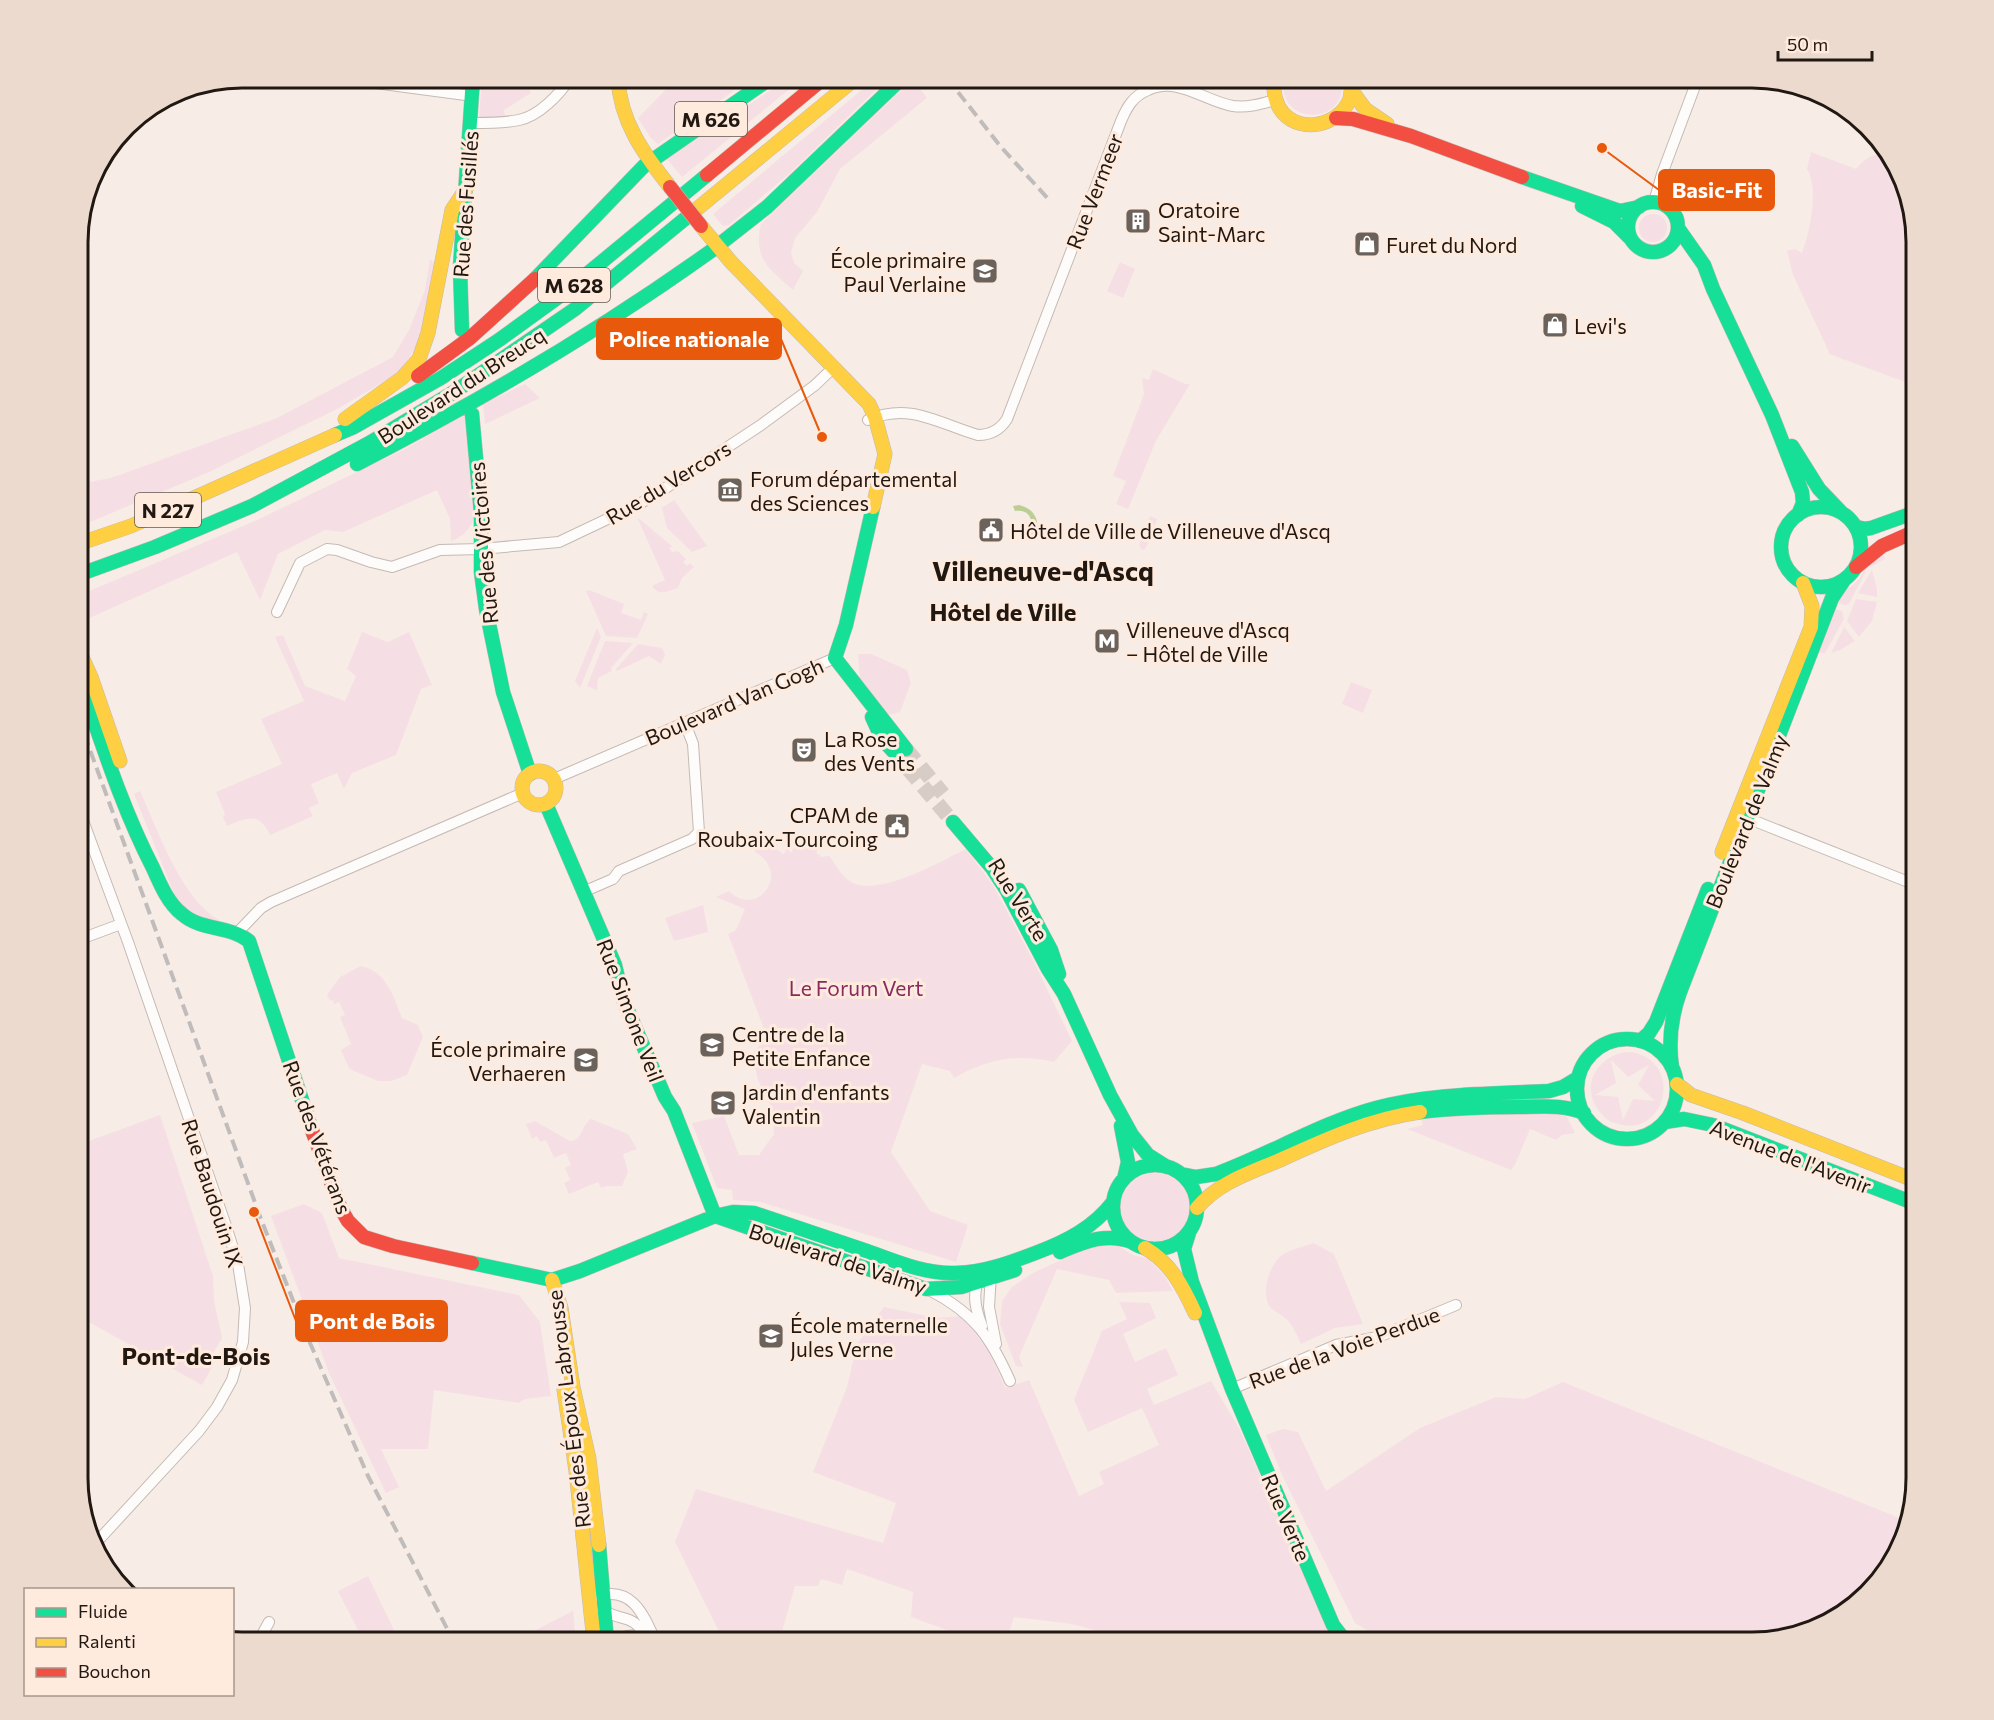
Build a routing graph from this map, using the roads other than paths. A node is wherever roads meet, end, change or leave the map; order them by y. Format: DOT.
graph roads {
  1 [pos="1151,88"];
  2 [pos="1186,88"];
  3 [pos="1274,88"];
  4 [pos="1351,88"];
  5 [pos="1354,88"];
  6 [pos="1694,88"];
  7 [pos="420,89"];
  8 [pos="473,89"];
  9 [pos="563,89"];
  10 [pos="618,89"];
  11 [pos="755,89"];
  12 [pos="811,89"];
  13 [pos="843,89"];
  14 [pos="891,89"];
  15 [pos="473,96"];
  16 [pos="1275,100"];
  17 [pos="1336,118"];
  18 [pos="472,123"];
  19 [pos="1411,136"];
  20 [pos="647,163"];
  21 [pos="1545,186"];
  22 [pos="466,189"];
  23 [pos="1654,202"];
  24 [pos="1639,207"];
  25 [pos="1678,228"];
  26 [pos="1631,239"];
  27 [pos="715,248"];
  28 [pos="1666,248"];
  29 [pos="1713,289"];
  30 [pos="462,330"];
  31 [pos="832,370"];
  32 [pos="361,409"];
  33 [pos="472,414"];
  34 [pos="1772,415"];
  35 [pos="871,418"];
  36 [pos="297,451"];
  37 [pos="252,506"];
  38 [pos="1798,515"];
  39 [pos="1844,515"];
  40 [pos="1906,516"];
  41 [pos="1855,526"];
  42 [pos="1906,535"];
  43 [pos="89,540"];
  44 [pos="481,549"];
  45 [pos="1856,567"];
  46 [pos="89,571"];
  47 [pos="1844,580"];
  48 [pos="1803,583"];
  49 [pos="277,612"];
  50 [pos="835,658"];
  51 [pos="89,674"];
  52 [pos="89,705"];
  53 [pos="685,723"];
  54 [pos="900,750"];
  55 [pos="530,774"];
  56 [pos="554,779"];
  57 [pos="523,793"];
  58 [pos="546,804"];
  59 [pos="956,817"];
  60 [pos="1747,818"];
  61 [pos="89,837"];
  62 [pos="1906,881"];
  63 [pos="583,892"];
  64 [pos="168,897"];
  65 [pos="121,924"];
  66 [pos="238,933"];
  67 [pos="89,936"];
  68 [pos="1640,1041"];
  69 [pos="1672,1067"];
  70 [pos="1578,1078"];
  71 [pos="1677,1084"];
  72 [pos="1110,1095"];
  73 [pos="1584,1113"];
  74 [pos="1665,1122"];
  75 [pos="1167,1167"];
  76 [pos="1181,1174"];
  77 [pos="1906,1177"];
  78 [pos="1124,1179"];
  79 [pos="1906,1200"];
  80 [pos="1113,1202"];
  81 [pos="1197,1208"];
  82 [pos="716,1216"];
  83 [pos="1189,1233"];
  84 [pos="1132,1242"];
  85 [pos="1145,1248"];
  86 [pos="986,1277"];
  87 [pos="552,1280"];
  88 [pos="926,1289"];
  89 [pos="1456,1305"];
  90 [pos="985,1333"];
  91 [pos="999,1356"];
  92 [pos="1010,1381"];
  93 [pos="1232,1389"];
  94 [pos="101,1537"];
  95 [pos="603,1594"];
  96 [pos="590,1602"];
  97 [pos="605,1612"];
  98 [pos="269,1622"];
  99 [pos="264,1632"];
  100 [pos="593,1632"];
  101 [pos="606,1632"];
  102 [pos="643,1632"];
  103 [pos="651,1632"];
  104 [pos="1338,1632"];
  1 -- 35 [label="street, Rue Vermeer"];
  2 -- 16 [label="street, Rue Vermeer"];
  3 -- 16 [label="main road"];
  4 -- 17 [label="main road"];
  5 -- 19 [label="main road"];
  6 -- 23 [label="street"];
  7 -- 15 [label="street"];
  8 -- 15 [label="main road, Rue des Fusillés"];
  9 -- 18 [label="street"];
  10 -- 20 [label="main road, Boulevard Van Gogh"];
  11 -- 20 [label="main road, M 626"];
  12 -- 36 [label="main road, Boulevard du Breucq / M 628"];
  13 -- 37 [label="main road, Boulevard du Breucq / M 628"];
  14 -- 27 [label="main road"];
  15 -- 18 [label="main road, Rue des Fusillés"];
  16 -- 17 [label="main road"];
  17 -- 19 [label="main road"];
  18 -- 22 [label="main road, Rue des Fusillés"];
  19 -- 21 [label="main road"];
  20 -- 27 [label="main road, Boulevard Van Gogh"];
  20 -- 32 [label="main road"];
  21 -- 24 [label="main road"];
  21 -- 26 [label="main road"];
  22 -- 30 [label="main road, Rue des Fusillés"];
  22 -- 32 [label="main road"];
  23 -- 24 [label="main road"];
  23 -- 25 [label="main road"];
  24 -- 26 [label="main road"];
  25 -- 28 [label="main road"];
  25 -- 29 [label="main road"];
  26 -- 28 [label="main road"];
  27 -- 31 [label="main road, Boulevard Van Gogh"];
  27 -- 37 [label="main road"];
  28 -- 29 [label="main road"];
  29 -- 34 [label="main road"];
  31 -- 35 [label="main road, Boulevard Van Gogh"];
  31 -- 44 [label="street, Rue du Vercors"];
  32 -- 36 [label="main road"];
  33 -- 44 [label="main road, Rue des Victoires"];
  34 -- 38 [label="main road"];
  34 -- 39 [label="main road"];
  35 -- 50 [label="main road, Boulevard Van Gogh"];
  36 -- 43 [label="main road, Boulevard du Breucq / N 227"];
  37 -- 46 [label="main road, Boulevard du Breucq / N 227"];
  38 -- 39 [label="main road"];
  38 -- 48 [label="main road"];
  39 -- 41 [label="main road"];
  40 -- 41 [label="main road"];
  41 -- 45 [label="main road"];
  42 -- 45 [label="main road"];
  44 -- 49 [label="street, Rue du Vercors"];
  44 -- 55 [label="main road, Rue des Victoires"];
  45 -- 47 [label="main road"];
  47 -- 48 [label="main road"];
  47 -- 60 [label="main road, Boulevard de Valmy"];
  48 -- 68 [label="main road, Boulevard de Valmy"];
  50 -- 53 [label="street, Boulevard Van Gogh"];
  50 -- 54 [label="main road"];
  51 -- 64 [label="main road"];
  52 -- 64 [label="main road"];
  53 -- 56 [label="street, Boulevard Van Gogh"];
  53 -- 63 [label="street"];
  55 -- 56 [label="main road"];
  55 -- 57 [label="main road"];
  56 -- 58 [label="main road"];
  57 -- 58 [label="main road"];
  57 -- 66 [label="street"];
  58 -- 63 [label="main road, Rue Simone Veil"];
  59 -- 72 [label="main road, Rue Verte"];
  60 -- 62 [label="street"];
  60 -- 69 [label="main road, Boulevard de Valmy"];
  61 -- 65 [label="street, Rue Baudouin IX"];
  63 -- 82 [label="main road, Rue Simone Veil"];
  64 -- 66 [label="main road"];
  65 -- 67 [label="street"];
  65 -- 94 [label="street, Rue Baudouin IX"];
  66 -- 87 [label="main road, Rue des Vétérans"];
  68 -- 69 [label="main road"];
  68 -- 70 [label="main road"];
  69 -- 71 [label="main road"];
  70 -- 73 [label="main road"];
  70 -- 76 [label="main road"];
  71 -- 74 [label="main road"];
  71 -- 77 [label="main road, Avenue de l'Avenir"];
  72 -- 75 [label="main road, Rue Verte"];
  72 -- 78 [label="main road, Rue Verte"];
  73 -- 74 [label="main road"];
  73 -- 81 [label="main road"];
  74 -- 79 [label="main road, Avenue de l'Avenir"];
  75 -- 76 [label="main road"];
  75 -- 78 [label="main road"];
  76 -- 81 [label="main road"];
  78 -- 80 [label="main road"];
  80 -- 84 [label="main road"];
  80 -- 86 [label="main road, Boulevard de Valmy"];
  81 -- 83 [label="main road"];
  82 -- 86 [label="main road, Boulevard de Valmy"];
  82 -- 87 [label="main road, Boulevard de Valmy"];
  82 -- 88 [label="main road, Boulevard de Valmy"];
  83 -- 85 [label="main road"];
  83 -- 93 [label="main road, Rue Verte"];
  84 -- 85 [label="main road"];
  84 -- 86 [label="main road, Boulevard de Valmy"];
  85 -- 93 [label="main road, Rue Verte"];
  86 -- 88 [label="main road, Boulevard de Valmy"];
  86 -- 90 [label="street"];
  86 -- 91 [label="street"];
  87 -- 95 [label="main road, Rue des Époux Labrousse"];
  87 -- 96 [label="main road, Rue des Époux Labrousse"];
  88 -- 90 [label="street"];
  89 -- 93 [label="street, Rue de la Voie Perdue"];
  90 -- 91 [label="street"];
  91 -- 92 [label="street"];
  93 -- 104 [label="main road, Rue Verte"];
  95 -- 96 [label="street"];
  95 -- 97 [label="main road, Rue des Époux Labrousse"];
  95 -- 103 [label="street"];
  96 -- 97 [label="street"];
  96 -- 100 [label="main road, Rue des Époux Labrousse"];
  97 -- 101 [label="main road, Rue des Époux Labrousse"];
  97 -- 102 [label="street"];
  98 -- 99 [label="street"];
}
